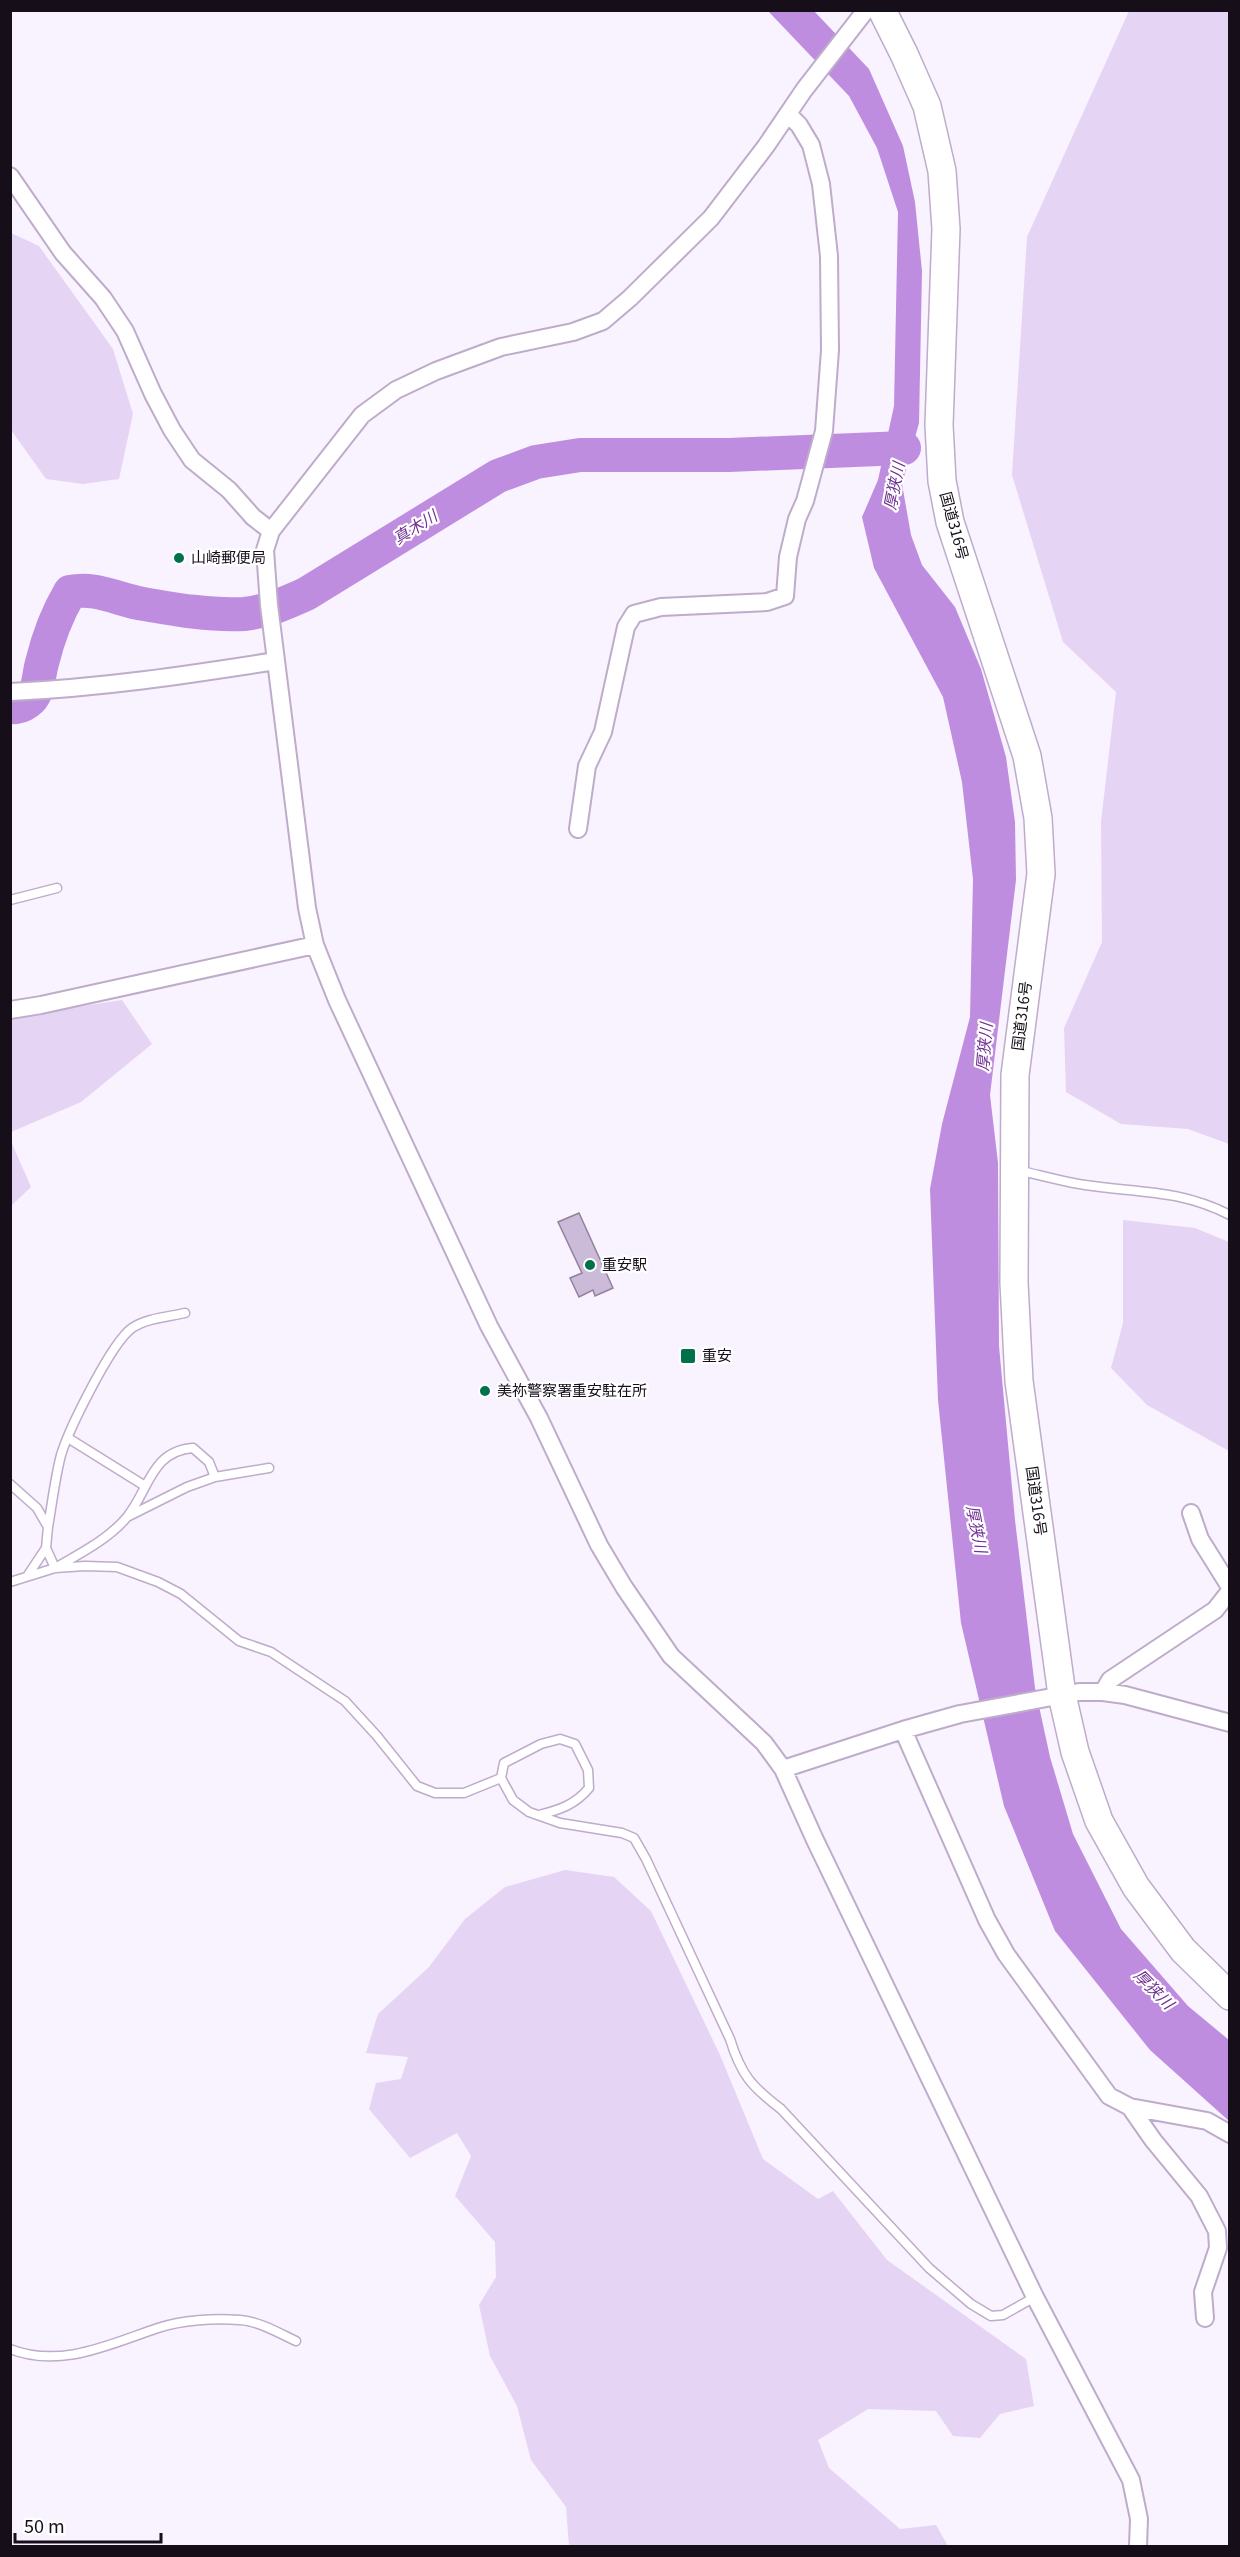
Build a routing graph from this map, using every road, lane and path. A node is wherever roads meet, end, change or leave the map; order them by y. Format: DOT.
graph roads {
  1 [pos="866,10"];
  2 [pos="882,10"];
  3 [pos="789,114"];
  4 [pos="10,176"];
  5 [pos="271,531"];
  6 [pos="276,661"];
  7 [pos="10,692"];
  8 [pos="578,829"];
  9 [pos="57,888"];
  10 [pos="10,900"];
  11 [pos="315,945"];
  12 [pos="10,1010"];
  13 [pos="1014,1169"];
  14 [pos="1230,1215"];
  15 [pos="185,1313"];
  16 [pos="68,1438"];
  17 [pos="269,1468"];
  18 [pos="215,1477"];
  19 [pos="10,1484"];
  20 [pos="145,1486"];
  21 [pos="1191,1514"];
  22 [pos="127,1517"];
  23 [pos="48,1527"];
  24 [pos="46,1548"];
  25 [pos="55,1568"];
  26 [pos="28,1575"];
  27 [pos="10,1582"];
  28 [pos="1230,1587"];
  29 [pos="1230,1591"];
  30 [pos="1103,1692"];
  31 [pos="1056,1697"];
  32 [pos="1230,1723"];
  33 [pos="903,1730"];
  34 [pos="783,1769"];
  35 [pos="501,1778"];
  36 [pos="538,1815"];
  37 [pos="1230,1996"];
  38 [pos="1130,2108"];
  39 [pos="1230,2134"];
  40 [pos="1035,2297"];
  41 [pos="1205,2318"];
  42 [pos="296,2341"];
  43 [pos="10,2349"];
  44 [pos="1138,2547"];
  1 -- 3 [label="street"];
  2 -- 13 [label="highway, 国道316号"];
  3 -- 5 [label="street"];
  3 -- 8 [label="street"];
  4 -- 5 [label="street"];
  5 -- 6 [label="street"];
  6 -- 7 [label="street"];
  6 -- 11 [label="street"];
  9 -- 10 [label="lane"];
  11 -- 12 [label="street"];
  11 -- 34 [label="street"];
  13 -- 14 [label="lane"];
  13 -- 31 [label="highway, 国道316号"];
  15 -- 16 [label="lane"];
  16 -- 20 [label="lane"];
  16 -- 23 [label="lane"];
  17 -- 18 [label="lane"];
  18 -- 20 [label="lane"];
  18 -- 22 [label="lane"];
  19 -- 23 [label="lane"];
  20 -- 22 [label="lane"];
  21 -- 28 [label="street"];
  22 -- 25 [label="lane"];
  23 -- 24 [label="lane"];
  24 -- 25 [label="lane"];
  24 -- 26 [label="lane"];
  25 -- 26 [label="lane"];
  25 -- 35 [label="lane"];
  26 -- 27 [label="lane"];
  29 -- 30 [label="street"];
  30 -- 31 [label="street"];
  30 -- 32 [label="street"];
  31 -- 33 [label="street"];
  31 -- 37 [label="highway, 国道316号"];
  33 -- 34 [label="street"];
  33 -- 38 [label="street"];
  34 -- 40 [label="street"];
  35 -- 36 [label="lane"];
  35 -- 36 [label="lane"];
  36 -- 40 [label="lane"];
  38 -- 39 [label="street"];
  38 -- 41 [label="street"];
  40 -- 44 [label="street"];
  42 -- 43 [label="lane"];
}
